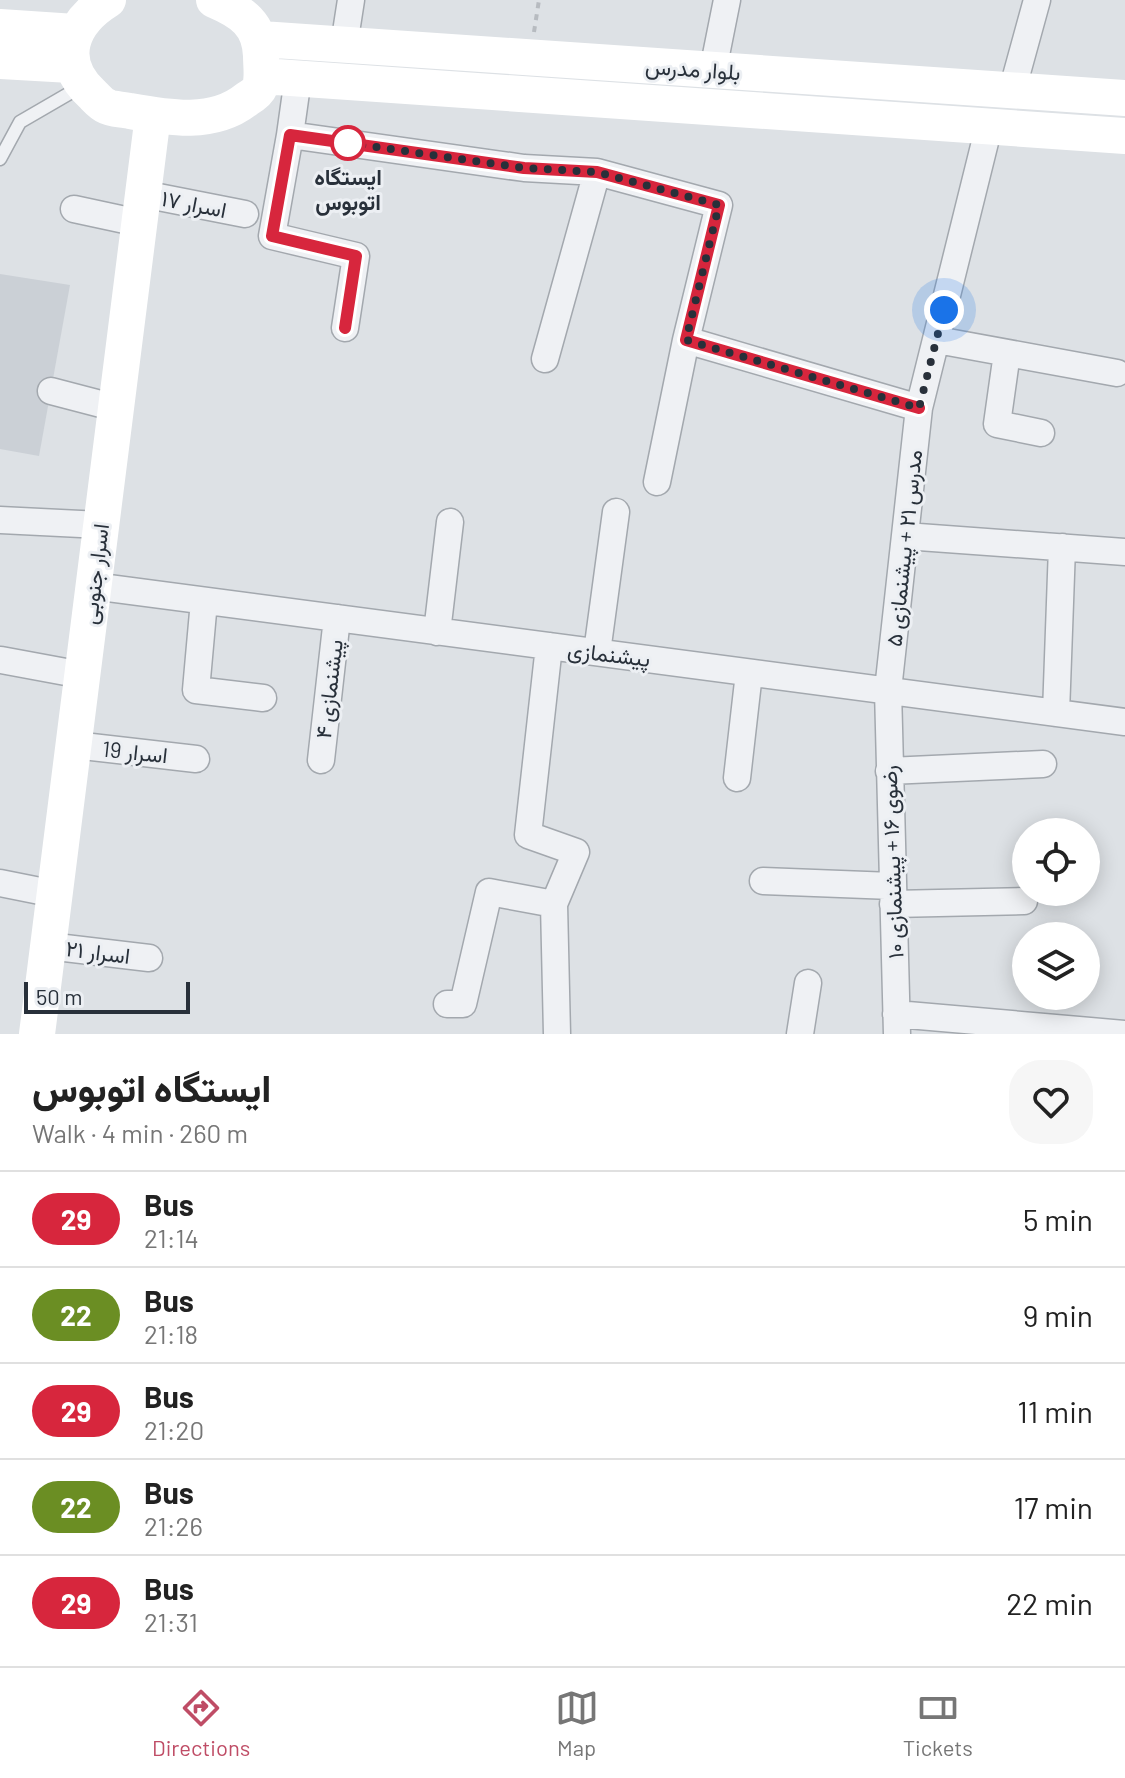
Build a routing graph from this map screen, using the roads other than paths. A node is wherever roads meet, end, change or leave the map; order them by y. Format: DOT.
graph roads {
  1 [pos="108,0"];
  2 [pos="214,0"];
  3 [pos="351,0"];
  4 [pos="727,0"];
  5 [pos="1037,0"];
  6 [pos="0,27"];
  7 [pos="261,39"];
  8 [pos="344,45"];
  9 [pos="0,61"];
  10 [pos="76,61"];
  11 [pos="713,70"];
  12 [pos="262,76"];
  13 [pos="298,78"];
  14 [pos="1012,91"];
  15 [pos="1125,98"];
  16 [pos="153,115"];
  17 [pos="989,126"];
  18 [pos="290,135"];
  19 [pos="1125,136"];
  20 [pos="0,159"];
  21 [pos="597,172"];
  22 [pos="141,208"];
  23 [pos="74,209"];
  24 [pos="245,214"];
  25 [pos="345,328"];
  26 [pos="686,340"];
  27 [pos="937,340"];
  28 [pos="1007,353"];
  29 [pos="545,359"];
  30 [pos="1117,373"];
  31 [pos="51,391"];
  32 [pos="116,408"];
  33 [pos="919,408"];
  34 [pos="1041,433"];
  35 [pos="657,482"];
  36 [pos="616,512"];
  37 [pos="0,520"];
  38 [pos="450,522"];
  39 [pos="101,525"];
  40 [pos="905,536"];
  41 [pos="1062,547"];
  42 [pos="1125,552"];
  43 [pos="93,586"];
  44 [pos="204,601"];
  45 [pos="337,618"];
  46 [pos="437,632"];
  47 [pos="549,646"];
  48 [pos="597,652"];
  49 [pos="1,660"];
  50 [pos="749,673"];
  51 [pos="82,675"];
  52 [pos="888,690"];
  53 [pos="263,698"];
  54 [pos="1056,713"];
  55 [pos="1125,722"];
  56 [pos="74,745"];
  57 [pos="196,759"];
  58 [pos="321,760"];
  59 [pos="1043,764"];
  60 [pos="889,771"];
  61 [pos="737,778"];
  62 [pos="763,881"];
  63 [pos="0,883"];
  64 [pos="55,894"];
  65 [pos="893,895"];
  66 [pos="1012,900"];
  67 [pos="554,904"];
  68 [pos="48,946"];
  69 [pos="149,958"];
  70 [pos="808,983"];
  71 [pos="447,1004"];
  72 [pos="896,1024"];
  73 [pos="37,1034"];
  74 [pos="557,1034"];
  75 [pos="800,1034"];
  76 [pos="1125,1034"];
  1 -- 10 [label="main road"];
  2 -- 7 [label="main road"];
  3 -- 8 [label="street"];
  4 -- 11 [label="street"];
  5 -- 14 [label="street"];
  6 -- 10 [label="main road"];
  7 -- 8 [label="main road, بلوار مدرس"];
  7 -- 12 [label="main road"];
  8 -- 11 [label="main road, بلوار مدرس"];
  9 -- 10 [label="main road"];
  10 -- 16 [label="main road"];
  10 -- 20 [label="lane"];
  11 -- 14 [label="main road, بلوار مدرس"];
  12 -- 13 [label="main road, بلوار مدرس"];
  12 -- 16 [label="main road"];
  13 -- 17 [label="main road, بلوار مدرس"];
  13 -- 18 [label="street"];
  14 -- 15 [label="main road, بلوار مدرس"];
  16 -- 22 [label="main road, اسرار جنوبی"];
  17 -- 19 [label="main road, بلوار مدرس"];
  17 -- 27 [label="street, مدرس ۲۱ + پیشنمازی ۵"];
  18 -- 21 [label="street"];
  18 -- 25 [label="street"];
  21 -- 26 [label="street"];
  21 -- 29 [label="street"];
  22 -- 23 [label="street, اسرار ۱۷"];
  22 -- 24 [label="street, اسرار ۱۷"];
  22 -- 32 [label="main road, اسرار جنوبی"];
  26 -- 33 [label="street"];
  26 -- 35 [label="street"];
  27 -- 28 [label="street"];
  27 -- 33 [label="street, مدرس ۲۱ + پیشنمازی ۵"];
  28 -- 30 [label="street"];
  28 -- 34 [label="street"];
  31 -- 32 [label="street"];
  32 -- 39 [label="main road, اسرار جنوبی"];
  33 -- 40 [label="street, مدرس ۲۱ + پیشنمازی ۵"];
  36 -- 48 [label="street"];
  37 -- 39 [label="street"];
  38 -- 46 [label="street"];
  39 -- 43 [label="main road, اسرار جنوبی"];
  40 -- 41 [label="street"];
  40 -- 52 [label="street, مدرس ۲۱ + پیشنمازی ۵"];
  41 -- 42 [label="street"];
  41 -- 54 [label="street"];
  43 -- 44 [label="street, پیشنمازی"];
  43 -- 51 [label="main road, اسرار جنوبی"];
  44 -- 45 [label="street, پیشنمازی"];
  44 -- 53 [label="street"];
  45 -- 46 [label="street, پیشنمازی"];
  45 -- 58 [label="street, پیشنمازی ۴"];
  46 -- 47 [label="street, پیشنمازی"];
  47 -- 48 [label="street, پیشنمازی"];
  47 -- 67 [label="street"];
  48 -- 50 [label="street, پیشنمازی"];
  49 -- 51 [label="street"];
  50 -- 52 [label="street, پیشنمازی"];
  50 -- 61 [label="street"];
  51 -- 56 [label="main road, اسرار جنوبی"];
  52 -- 54 [label="street, پیشنمازی"];
  52 -- 60 [label="street, رضوی ۱۶ + پیشنمازی ۱۰"];
  54 -- 55 [label="street, پیشنمازی"];
  56 -- 57 [label="street, اسرار 19"];
  56 -- 64 [label="main road, اسرار جنوبی"];
  59 -- 60 [label="street"];
  60 -- 65 [label="street, رضوی ۱۶ + پیشنمازی ۱۰"];
  62 -- 65 [label="street"];
  63 -- 64 [label="street"];
  64 -- 68 [label="main road, اسرار جنوبی"];
  65 -- 66 [label="street"];
  65 -- 72 [label="street, رضوی ۱۶ + پیشنمازی ۱۰"];
  67 -- 71 [label="street"];
  67 -- 74 [label="street"];
  68 -- 69 [label="street, اسرار ۲۱"];
  68 -- 73 [label="main road, اسرار جنوبی"];
  70 -- 75 [label="street"];
  72 -- 76 [label="street"];
}
